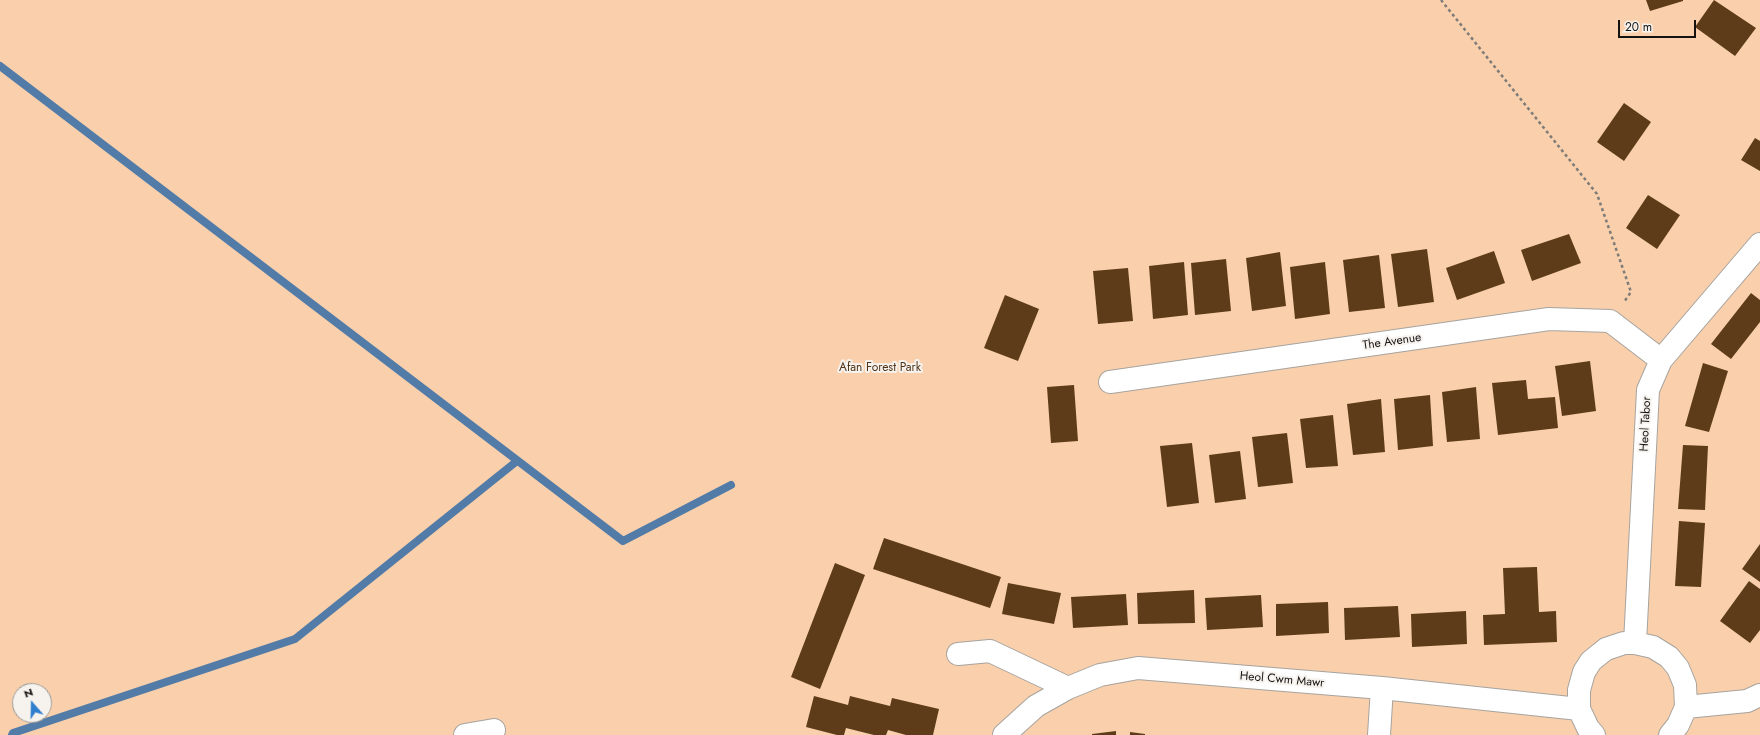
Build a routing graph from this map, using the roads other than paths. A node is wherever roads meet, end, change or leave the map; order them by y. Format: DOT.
graph roads {
  1 [pos="1760,244"];
  2 [pos="1662,360"];
  3 [pos="1110,382"];
  4 [pos="1635,643"];
  5 [pos="958,654"];
  6 [pos="1068,688"];
  7 [pos="1382,688"];
  8 [pos="1760,695"];
  9 [pos="1686,708"];
  10 [pos="1579,709"];
  11 [pos="494,730"];
  12 [pos="465,735"];
  13 [pos="1004,735"];
  14 [pos="1379,735"];
  15 [pos="1594,735"];
  16 [pos="1670,735"];
  1 -- 2 [label="street, Heol Tabor"];
  2 -- 3 [label="street, The Avenue"];
  2 -- 4 [label="street, Heol Tabor"];
  4 -- 9 [label="street"];
  4 -- 10 [label="street"];
  5 -- 6 [label="street"];
  6 -- 7 [label="street, Heol Cwm Mawr"];
  6 -- 13 [label="street, Heol Cwm Mawr"];
  7 -- 10 [label="street, Heol Cwm Mawr"];
  7 -- 14 [label="street"];
  8 -- 9 [label="street"];
  9 -- 16 [label="street"];
  10 -- 15 [label="street"];
  11 -- 12 [label="street"];
}
